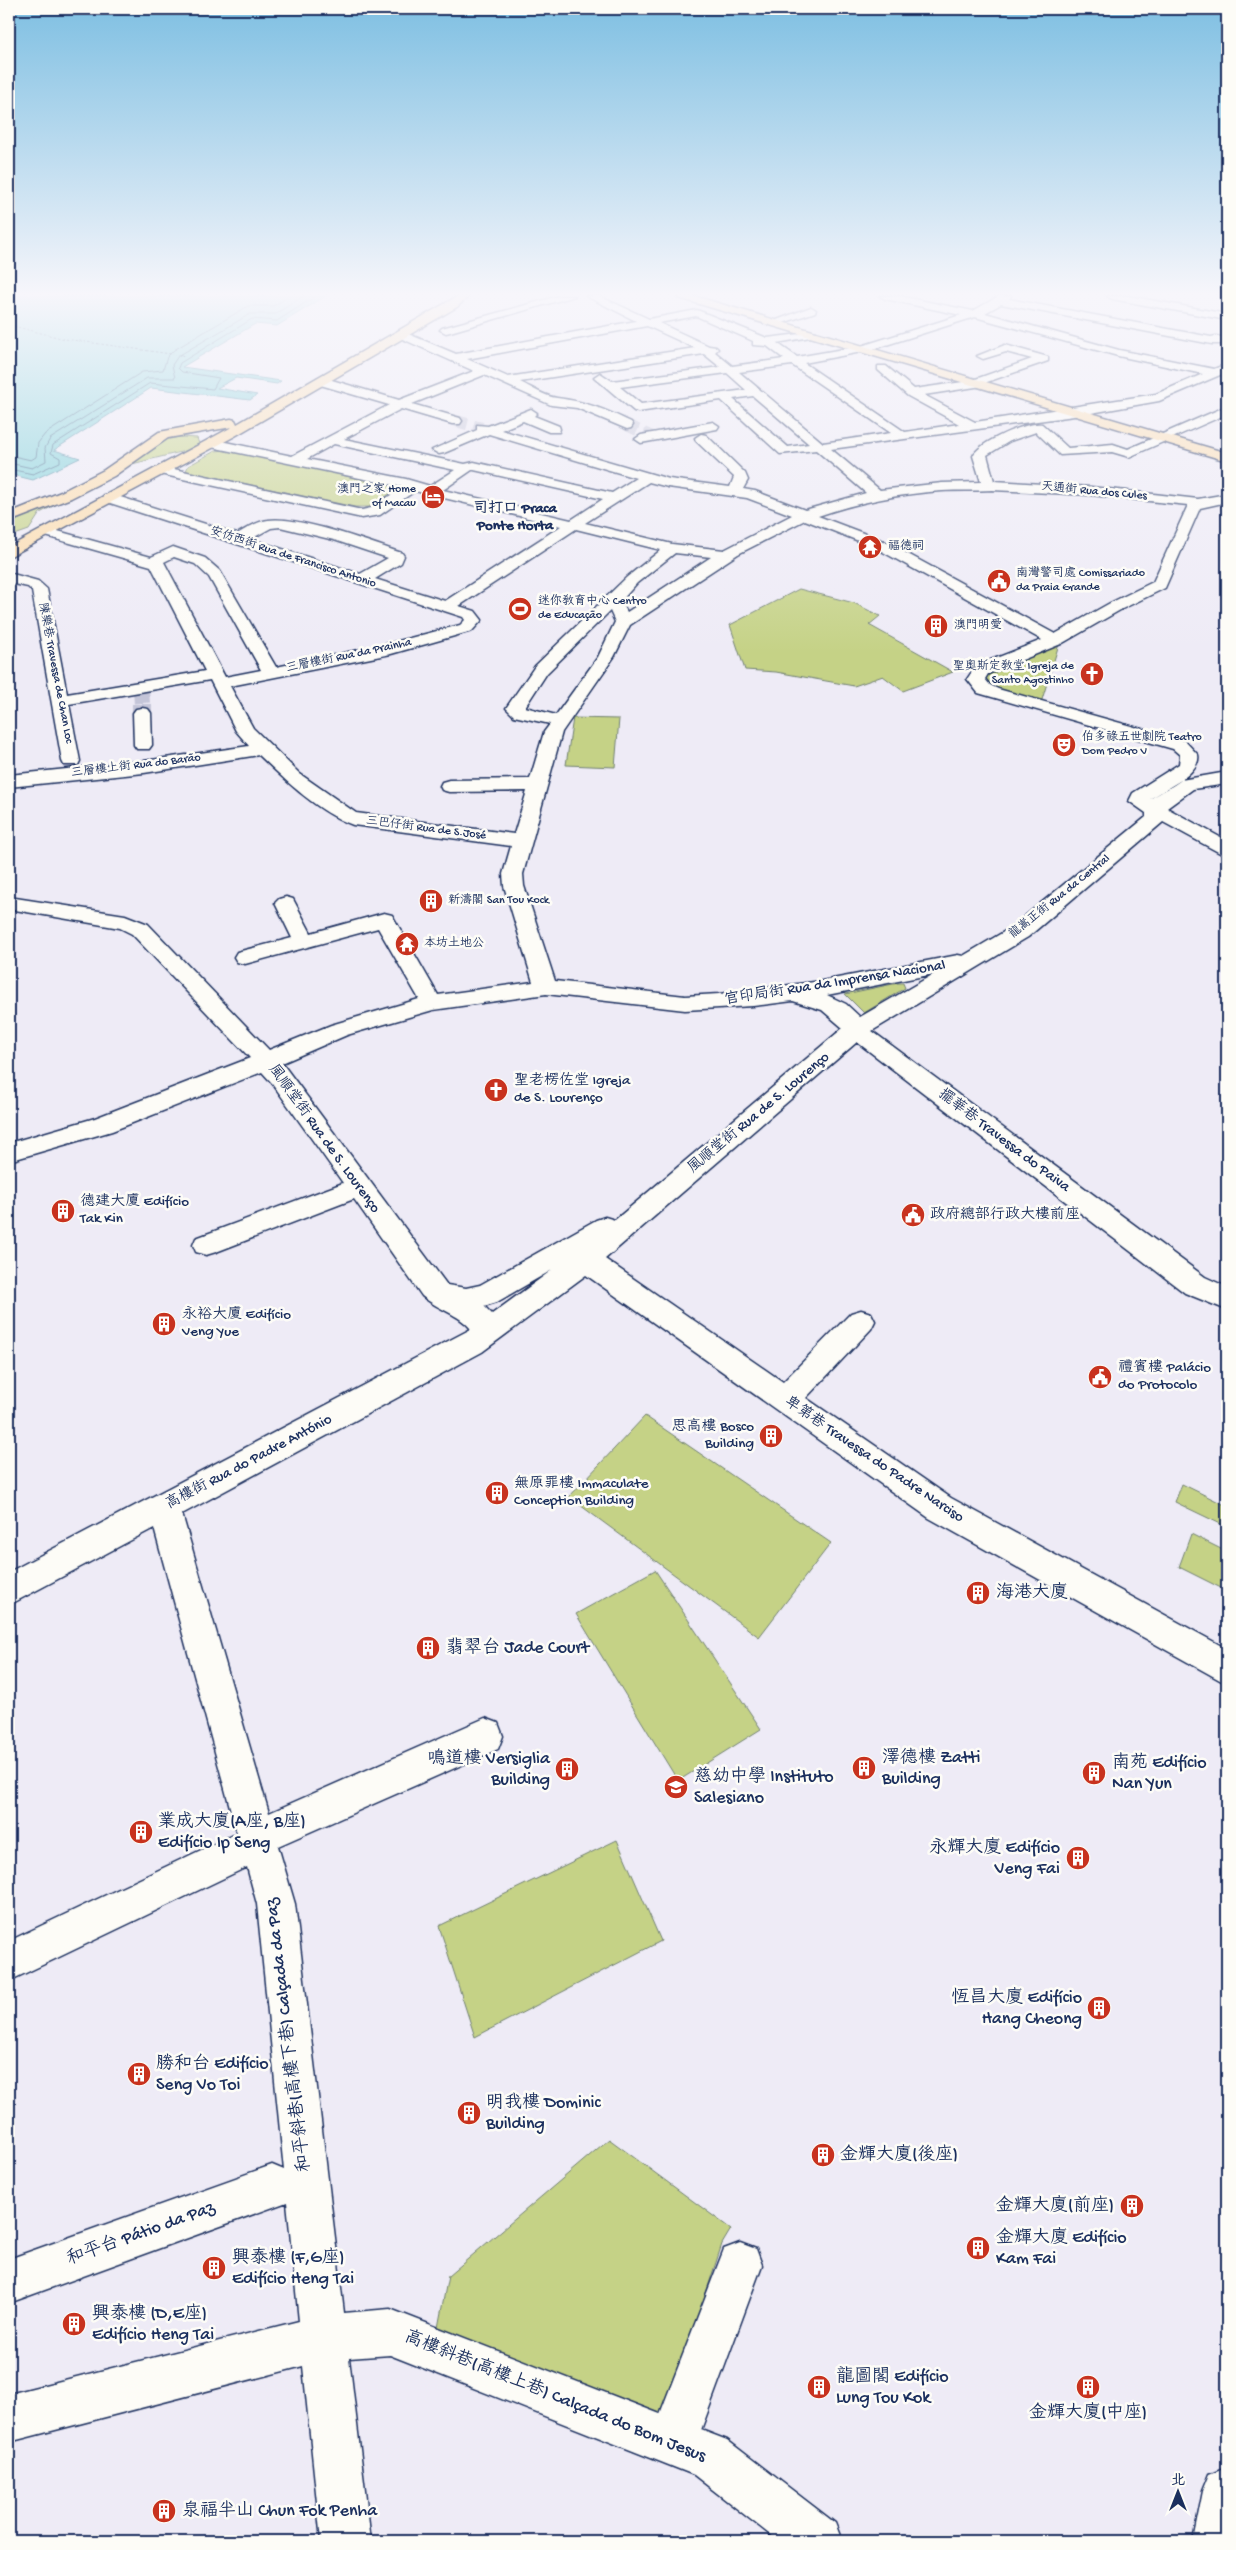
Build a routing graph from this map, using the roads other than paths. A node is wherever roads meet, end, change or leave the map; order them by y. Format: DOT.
graph roads {
  1 [pos="256,415"];
  2 [pos="262,415"];
  3 [pos="380,415"];
  4 [pos="437,415"];
  5 [pos="524,415"];
  6 [pos="529,415"];
  7 [pos="606,415"];
  8 [pos="743,415"];
  9 [pos="782,415"];
  10 [pos="871,415"];
  11 [pos="958,415"];
  12 [pos="1008,415"];
  13 [pos="1060,415"];
  14 [pos="1071,415"];
  15 [pos="1084,415"];
  16 [pos="1222,415"];
  17 [pos="1018,420"];
  18 [pos="456,421"];
  19 [pos="627,425"];
  20 [pos="979,425"];
  21 [pos="713,426"];
  22 [pos="1038,427"];
  23 [pos="859,428"];
  24 [pos="485,429"];
  25 [pos="554,429"];
  26 [pos="183,432"];
  27 [pos="903,436"];
  28 [pos="1010,437"];
  29 [pos="641,438"];
  30 [pos="700,438"];
  31 [pos="1164,438"];
  32 [pos="332,440"];
  33 [pos="875,440"];
  34 [pos="211,443"];
  35 [pos="689,447"];
  36 [pos="820,447"];
  37 [pos="439,450"];
  38 [pos="1227,457"];
  39 [pos="294,460"];
  40 [pos="468,468"];
  41 [pos="160,470"];
  42 [pos="647,477"];
  43 [pos="411,486"];
  44 [pos="989,486"];
  45 [pos="1176,486"];
  46 [pos="432,491"];
  47 [pos="736,491"];
  48 [pos="878,496"];
  49 [pos="109,498"];
  50 [pos="615,498"];
  51 [pos="1227,498"];
  52 [pos="1196,502"];
  53 [pos="803,516"];
  54 [pos="9,518"];
  55 [pos="573,525"];
  56 [pos="47,532"];
  57 [pos="237,540"];
  58 [pos="32,541"];
  59 [pos="9,546"];
  60 [pos="672,548"];
  61 [pos="9,553"];
  62 [pos="727,554"];
  63 [pos="153,562"];
  64 [pos="9,578"];
  65 [pos="361,580"];
  66 [pos="613,600"];
  67 [pos="446,607"];
  68 [pos="474,620"];
  69 [pos="623,622"];
  70 [pos="1055,641"];
  71 [pos="272,673"];
  72 [pos="218,678"];
  73 [pos="60,700"];
  74 [pos="142,714"];
  75 [pos="561,720"];
  76 [pos="143,745"];
  77 [pos="263,749"];
  78 [pos="71,761"];
  79 [pos="1227,778"];
  80 [pos="9,781"];
  81 [pos="449,786"];
  82 [pos="538,786"];
  83 [pos="1156,811"];
  84 [pos="522,840"];
  85 [pos="1227,850"];
  86 [pos="9,903"];
  87 [pos="286,903"];
  88 [pos="304,941"];
  89 [pos="245,957"];
  90 [pos="974,960"];
  91 [pos="546,987"];
  92 [pos="790,993"];
  93 [pos="432,1003"];
  94 [pos="856,1030"];
  95 [pos="266,1061"];
  96 [pos="9,1152"];
  97 [pos="360,1187"];
  98 [pos="662,1196"];
  99 [pos="206,1244"];
  100 [pos="586,1260"];
  101 [pos="430,1284"];
  102 [pos="1227,1299"];
  103 [pos="861,1321"];
  104 [pos="487,1333"];
  105 [pos="785,1400"];
  106 [pos="164,1507"];
  107 [pos="9,1589"];
  108 [pos="1227,1667"];
  109 [pos="485,1736"];
  110 [pos="258,1840"];
  111 [pos="9,1961"];
  112 [pos="272,2186"];
  113 [pos="740,2265"];
  114 [pos="9,2281"];
  115 [pos="325,2337"];
  116 [pos="9,2418"];
  117 [pos="673,2442"];
  118 [pos="1227,2490"];
  119 [pos="346,2541"];
  120 [pos="817,2541"];
  121 [pos="1218,2541"];
  1 -- 26 [label="main road"];
  2 -- 34 [label="main road"];
  3 -- 32 [label="street"];
  4 -- 18 [label="street"];
  5 -- 24 [label="street"];
  6 -- 25 [label="street"];
  7 -- 19 [label="street"];
  8 -- 36 [label="street"];
  9 -- 36 [label="street"];
  10 -- 27 [label="street"];
  11 -- 20 [label="street"];
  12 -- 17 [label="street"];
  13 -- 17 [label="street"];
  14 -- 22 [label="street"];
  15 -- 31 [label="main road"];
  16 -- 31 [label="street"];
  17 -- 20 [label="street"];
  20 -- 27 [label="street"];
  20 -- 28 [label="street"];
  21 -- 30 [label="street"];
  22 -- 28 [label="street"];
  22 -- 31 [label="street"];
  23 -- 33 [label="street"];
  24 -- 37 [label="street"];
  24 -- 42 [label="street"];
  26 -- 34 [label="main road"];
  26 -- 54 [label="main road"];
  27 -- 33 [label="street"];
  28 -- 44 [label="street"];
  29 -- 30 [label="street"];
  30 -- 35 [label="street"];
  30 -- 47 [label="street"];
  31 -- 38 [label="main road"];
  32 -- 39 [label="street"];
  32 -- 40 [label="street"];
  33 -- 36 [label="street"];
  34 -- 39 [label="street"];
  34 -- 41 [label="main road"];
  36 -- 48 [label="street"];
  39 -- 43 [label="street"];
  40 -- 46 [label="street"];
  40 -- 50 [label="street"];
  41 -- 43 [label="street"];
  41 -- 49 [label="main road"];
  42 -- 47 [label="street"];
  42 -- 50 [label="street"];
  43 -- 46 [label="street"];
  44 -- 48 [label="street, 天通街 Rua dos Cules"];
  44 -- 52 [label="street, 天通街 Rua dos Cules"];
  45 -- 52 [label="street"];
  46 -- 55 [label="street"];
  47 -- 53 [label="street"];
  48 -- 53 [label="street, 天通街 Rua dos Cules"];
  49 -- 56 [label="main road"];
  49 -- 57 [label="street, 安仿西街 Rua de Francisco Antonio"];
  50 -- 55 [label="street"];
  51 -- 52 [label="street, 天通街 Rua dos Cules"];
  52 -- 70 [label="street"];
  53 -- 62 [label="street, 天通街 Rua dos Cules"];
  53 -- 70 [label="street"];
  55 -- 60 [label="street"];
  55 -- 67 [label="street"];
  56 -- 58 [label="main road"];
  56 -- 63 [label="street"];
  57 -- 65 [label="street, 安仿西街 Rua de Francisco Antonio"];
  57 -- 65 [label="street"];
  58 -- 59 [label="main road"];
  58 -- 61 [label="main road"];
  60 -- 62 [label="street"];
  60 -- 66 [label="street"];
  62 -- 69 [label="street, 天通街 Rua dos Cules"];
  63 -- 71 [label="street"];
  63 -- 72 [label="street, 三巴仔街 Rua de S.José"];
  64 -- 73 [label="street, 陳樂巷 Travessa de Chan Loc"];
  65 -- 67 [label="street, 安仿西街 Rua de Francisco Antonio"];
  66 -- 69 [label="street"];
  66 -- 75 [label="street"];
  67 -- 68 [label="street, 安仿西街 Rua de Francisco Antonio"];
  68 -- 71 [label="street, 三層樓街 Rua da Prainha"];
  69 -- 75 [label="street"];
  70 -- 83 [label="street"];
  71 -- 72 [label="street, 三層樓街 Rua da Prainha"];
  72 -- 73 [label="street, 三層樓街 Rua da Prainha"];
  72 -- 77 [label="street, 三巴仔街 Rua de S.José"];
  73 -- 78 [label="street, 陳樂巷 Travessa de Chan Loc"];
  74 -- 76 [label="street"];
  75 -- 82 [label="street"];
  77 -- 80 [label="street, 三層樓上街 Rua do Barão"];
  77 -- 84 [label="street, 三巴仔街 Rua de S.José"];
  79 -- 83 [label="street, 龍嵩正街 Rua da Central"];
  81 -- 82 [label="street"];
  82 -- 84 [label="street"];
  83 -- 85 [label="street"];
  83 -- 90 [label="street, 龍嵩正街 Rua da Central"];
  84 -- 91 [label="street"];
  86 -- 95 [label="street"];
  87 -- 88 [label="street"];
  88 -- 89 [label="street"];
  88 -- 93 [label="street"];
  90 -- 92 [label="street, 官印局街 Rua da Imprensa Nacional"];
  90 -- 94 [label="street, 龍嵩正街 Rua da Central"];
  91 -- 92 [label="street, 官印局街 Rua da Imprensa Nacional"];
  91 -- 93 [label="street, 風順堂街 Rua de S. Lourenço"];
  92 -- 94 [label="street, 擺華巷 Travessa do Paiva"];
  93 -- 95 [label="street, 風順堂街 Rua de S. Lourenço"];
  94 -- 98 [label="street, 風順堂街 Rua de S. Lourenço"];
  94 -- 102 [label="street, 擺華巷 Travessa do Paiva"];
  95 -- 96 [label="street"];
  95 -- 97 [label="street, 風順堂街 Rua de S. Lourenço"];
  97 -- 99 [label="street"];
  97 -- 101 [label="street, 風順堂街 Rua de S. Lourenço"];
  98 -- 100 [label="street, 風順堂街 Rua de S. Lourenço"];
  98 -- 101 [label="street, 風順堂街 Rua de S. Lourenço"];
  100 -- 104 [label="street, 風順堂街 Rua de S. Lourenço"];
  100 -- 105 [label="street, 卑第巷 Travessa do Padre Narciso"];
  101 -- 104 [label="street, 風順堂街 Rua de S. Lourenço"];
  103 -- 105 [label="street"];
  104 -- 106 [label="street, 高樓街 Rua do Padre António"];
  105 -- 108 [label="street, 卑第巷 Travessa do Padre Narciso"];
  106 -- 107 [label="street, 高樓街 Rua do Padre António"];
  106 -- 110 [label="street, 和平斜巷(高樓下巷) Calçada da Paz"];
  109 -- 110 [label="street"];
  110 -- 111 [label="street"];
  110 -- 115 [label="street, 和平斜巷(高樓下巷) Calçada da Paz"];
  112 -- 114 [label="street, 和平台 Pátio da Paz"];
  113 -- 117 [label="street"];
  115 -- 116 [label="street, 高樓斜巷(高樓上巷) Calçada do Bom Jesus"];
  115 -- 117 [label="street, 高樓斜巷(高樓上巷) Calçada do Bom Jesus"];
  115 -- 119 [label="street, 和平斜巷(高樓下巷) Calçada da Paz"];
  117 -- 120 [label="street, 高樓斜巷(高樓上巷) Calçada do Bom Jesus"];
  118 -- 121 [label="street"];
}
